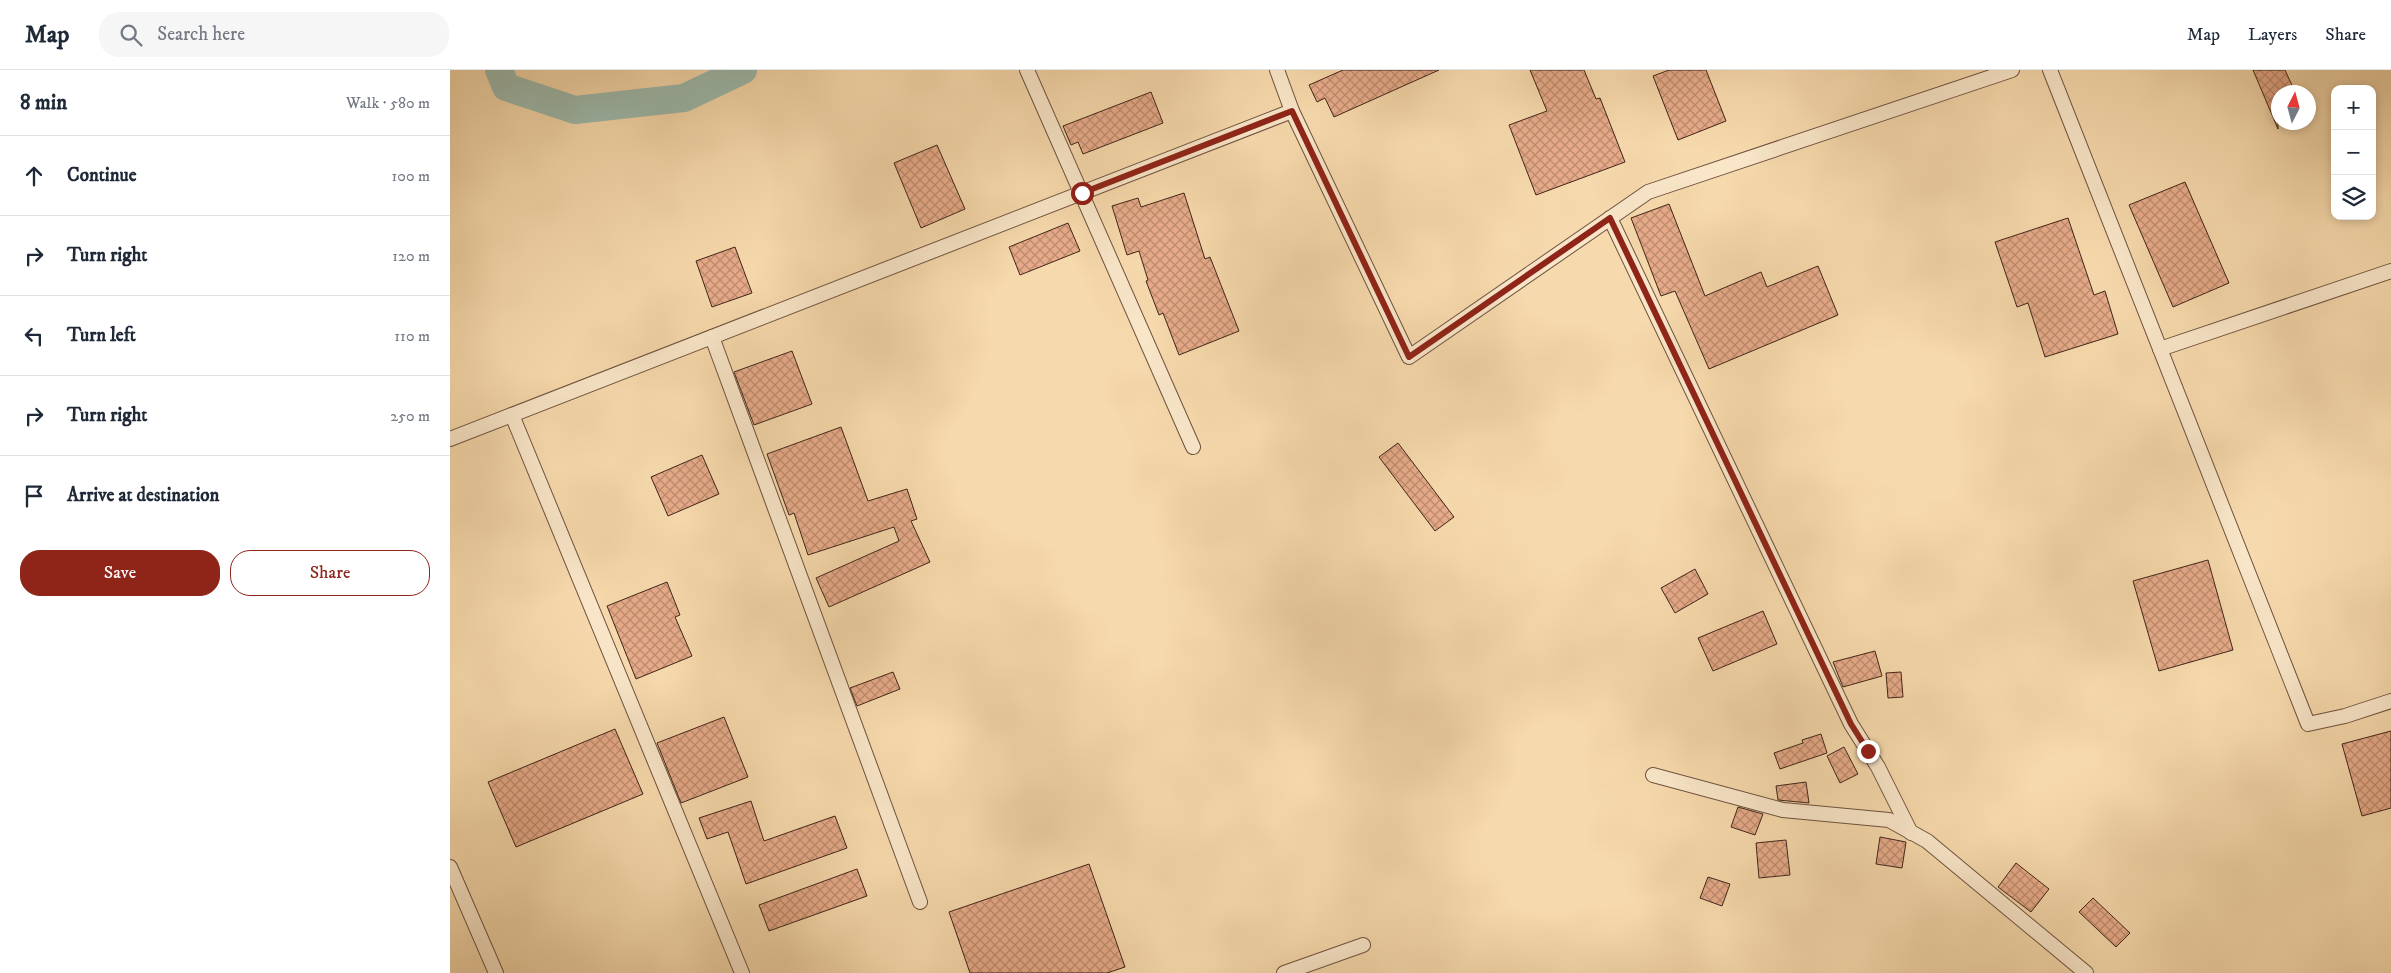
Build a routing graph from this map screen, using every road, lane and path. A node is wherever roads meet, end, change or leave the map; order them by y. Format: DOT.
graph roads {
  1 [pos="1028,70"];
  2 [pos="1278,70"];
  3 [pos="2012,70"];
  4 [pos="2050,70"];
  5 [pos="1292,111"];
  6 [pos="1082,193"];
  7 [pos="1610,218"];
  8 [pos="2391,271"];
  9 [pos="712,337"];
  10 [pos="2160,349"];
  11 [pos="512,415"];
  12 [pos="450,439"];
  13 [pos="1193,447"];
  14 [pos="2391,701"];
  15 [pos="1653,775"];
  16 [pos="1911,832"];
  17 [pos="450,867"];
  18 [pos="920,902"];
  19 [pos="1363,944"];
  20 [pos="496,973"];
  21 [pos="742,973"];
  22 [pos="1284,973"];
  23 [pos="2086,973"];
  1 -- 6 [label="street"];
  2 -- 5 [label="street"];
  3 -- 7 [label="street"];
  4 -- 10 [label="street"];
  5 -- 6 [label="street"];
  5 -- 7 [label="street"];
  6 -- 9 [label="street"];
  6 -- 13 [label="street"];
  7 -- 16 [label="street"];
  8 -- 10 [label="street"];
  9 -- 11 [label="street"];
  9 -- 18 [label="street"];
  10 -- 14 [label="street"];
  11 -- 12 [label="street"];
  11 -- 21 [label="street"];
  15 -- 16 [label="street"];
  16 -- 23 [label="street"];
  17 -- 20 [label="street"];
  19 -- 22 [label="street"];
}
